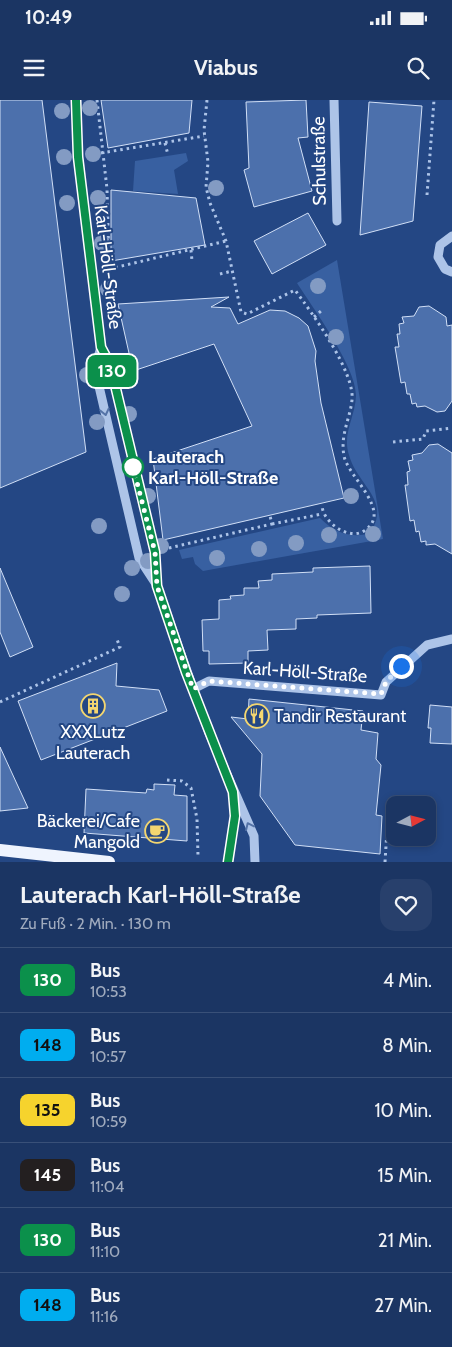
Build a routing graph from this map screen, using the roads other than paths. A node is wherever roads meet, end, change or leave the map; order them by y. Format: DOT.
graph roads {
  1 [pos="76,100"];
  2 [pos="334,100"];
  3 [pos="337,220"];
  4 [pos="452,236"];
  5 [pos="452,272"];
  6 [pos="101,347"];
  7 [pos="157,586"];
  8 [pos="452,639"];
  9 [pos="193,689"];
  10 [pos="233,792"];
  11 [pos="0,850"];
  12 [pos="109,862"];
  13 [pos="228,862"];
  14 [pos="255,862"];
  1 -- 6 [label="street, Karl-Höll-Straße"];
  2 -- 3 [label="street, Schulstraße"];
  4 -- 5 [label="street"];
  6 -- 7 [label="street, Karl-Höll-Straße"];
  6 -- 7 [label="street, Karl-Höll-Straße, one-way"];
  7 -- 9 [label="street, Karl-Höll-Straße"];
  8 -- 9 [label="street, Karl-Höll-Straße"];
  9 -- 10 [label="street, Karl-Höll-Straße"];
  10 -- 13 [label="street, Karl-Höll-Straße"];
  14 -- 10 [label="street, Karl-Höll-Straße, one-way"];
  11 -- 12 [label="main road"];
}
